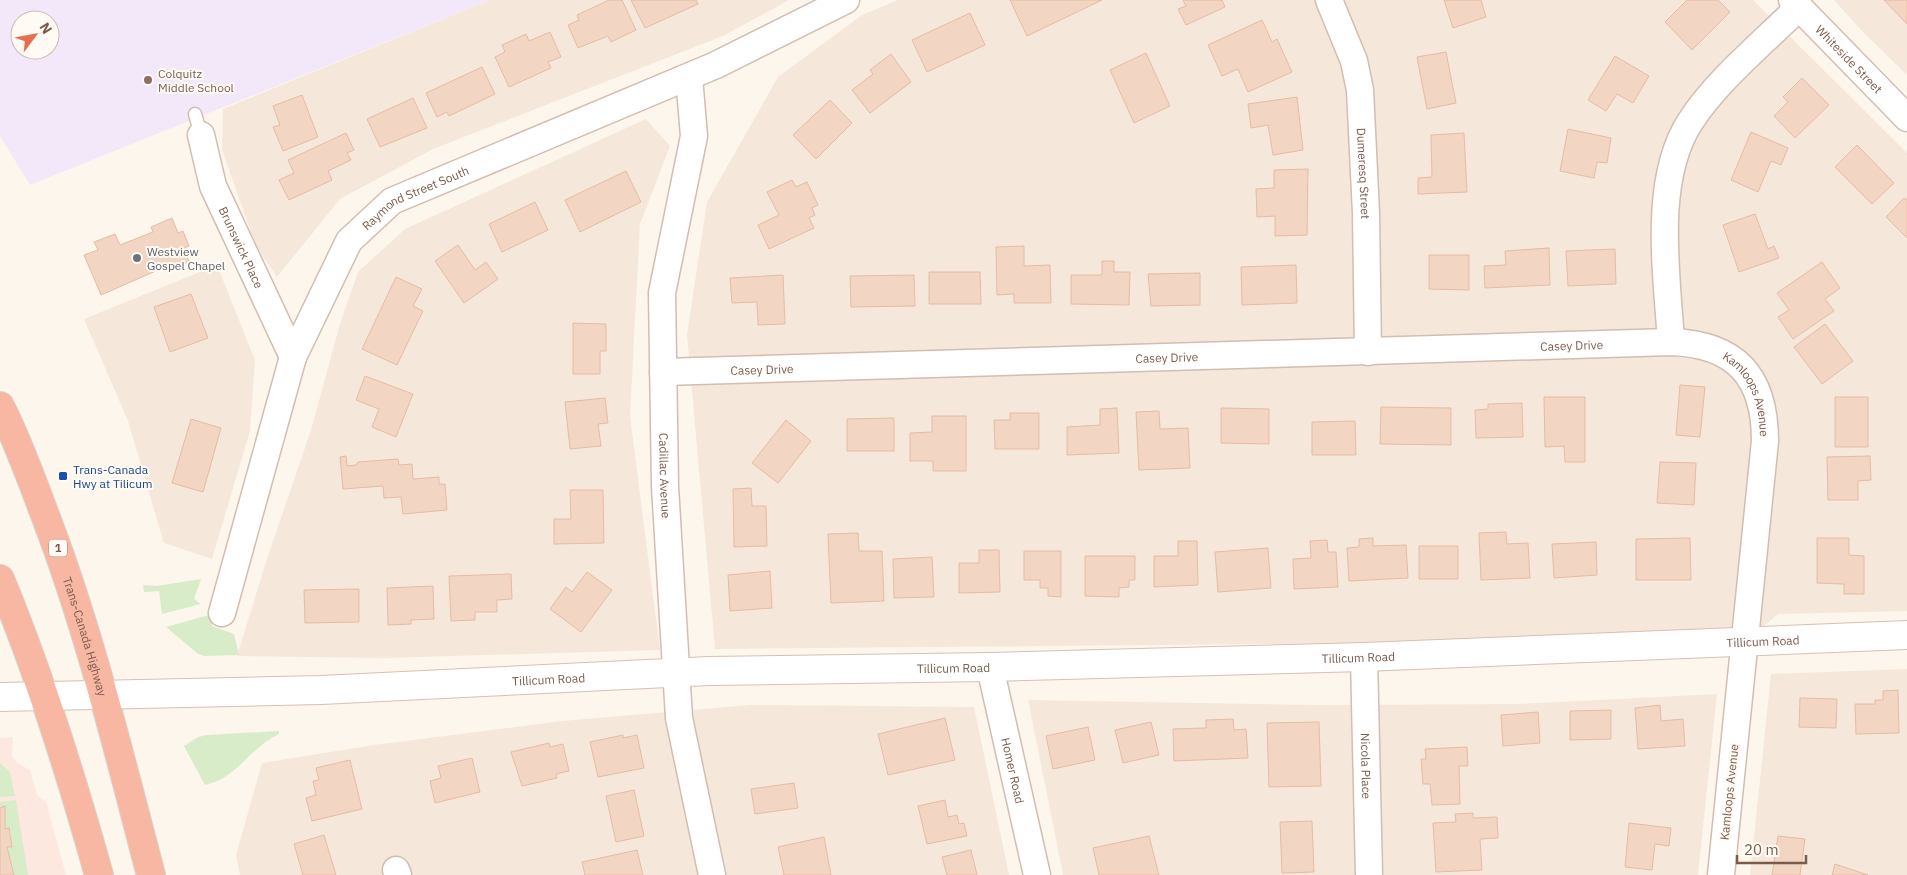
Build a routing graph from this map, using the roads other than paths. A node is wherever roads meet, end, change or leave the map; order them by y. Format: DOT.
graph roads {
  1 [pos="846,0"];
  2 [pos="1329,0"];
  3 [pos="1796,3"];
  4 [pos="689,77"];
  5 [pos="1907,118"];
  6 [pos="198,124"];
  7 [pos="1671,342"];
  8 [pos="1368,352"];
  9 [pos="293,357"];
  10 [pos="663,372"];
  11 [pos="0,406"];
  12 [pos="0,579"];
  13 [pos="222,613"];
  14 [pos="1907,635"];
  15 [pos="1744,642"];
  16 [pos="1364,657"];
  17 [pos="990,667"];
  18 [pos="676,672"];
  19 [pos="43,694"];
  20 [pos="103,694"];
  21 [pos="0,697"];
  22 [pos="99,875"];
  23 [pos="151,875"];
  24 [pos="712,875"];
  25 [pos="1037,875"];
  26 [pos="1369,875"];
  27 [pos="1721,875"];
  1 -- 4 [label="street, Raymond Street South"];
  2 -- 8 [label="street, Dumeresq Street"];
  3 -- 5 [label="street, Whiteside Street"];
  3 -- 7 [label="street"];
  4 -- 9 [label="street, Raymond Street South"];
  4 -- 10 [label="street, Cadillac Avenue"];
  6 -- 9 [label="street, Brunswick Place"];
  7 -- 8 [label="street, Casey Drive"];
  7 -- 15 [label="street, Kamloops Avenue"];
  8 -- 10 [label="street, Casey Drive"];
  9 -- 13 [label="street, Raymond Street South"];
  10 -- 18 [label="street, Cadillac Avenue"];
  11 -- 20 [label="highway, Trans-Canada Highway / 1"];
  12 -- 19 [label="highway"];
  14 -- 15 [label="main road, Tillicum Road"];
  15 -- 16 [label="main road, Tillicum Road"];
  15 -- 27 [label="street, Kamloops Avenue"];
  16 -- 17 [label="main road, Tillicum Road"];
  16 -- 26 [label="street, Nicola Place"];
  17 -- 18 [label="main road, Tillicum Road"];
  17 -- 25 [label="street, Homer Road"];
  18 -- 20 [label="main road, Tillicum Road"];
  18 -- 24 [label="street, Cadillac Avenue"];
  19 -- 20 [label="main road, Tillicum Road"];
  19 -- 21 [label="main road, Tillicum Road"];
  19 -- 22 [label="highway"];
  20 -- 23 [label="highway, Trans-Canada Highway / 1"];
}
